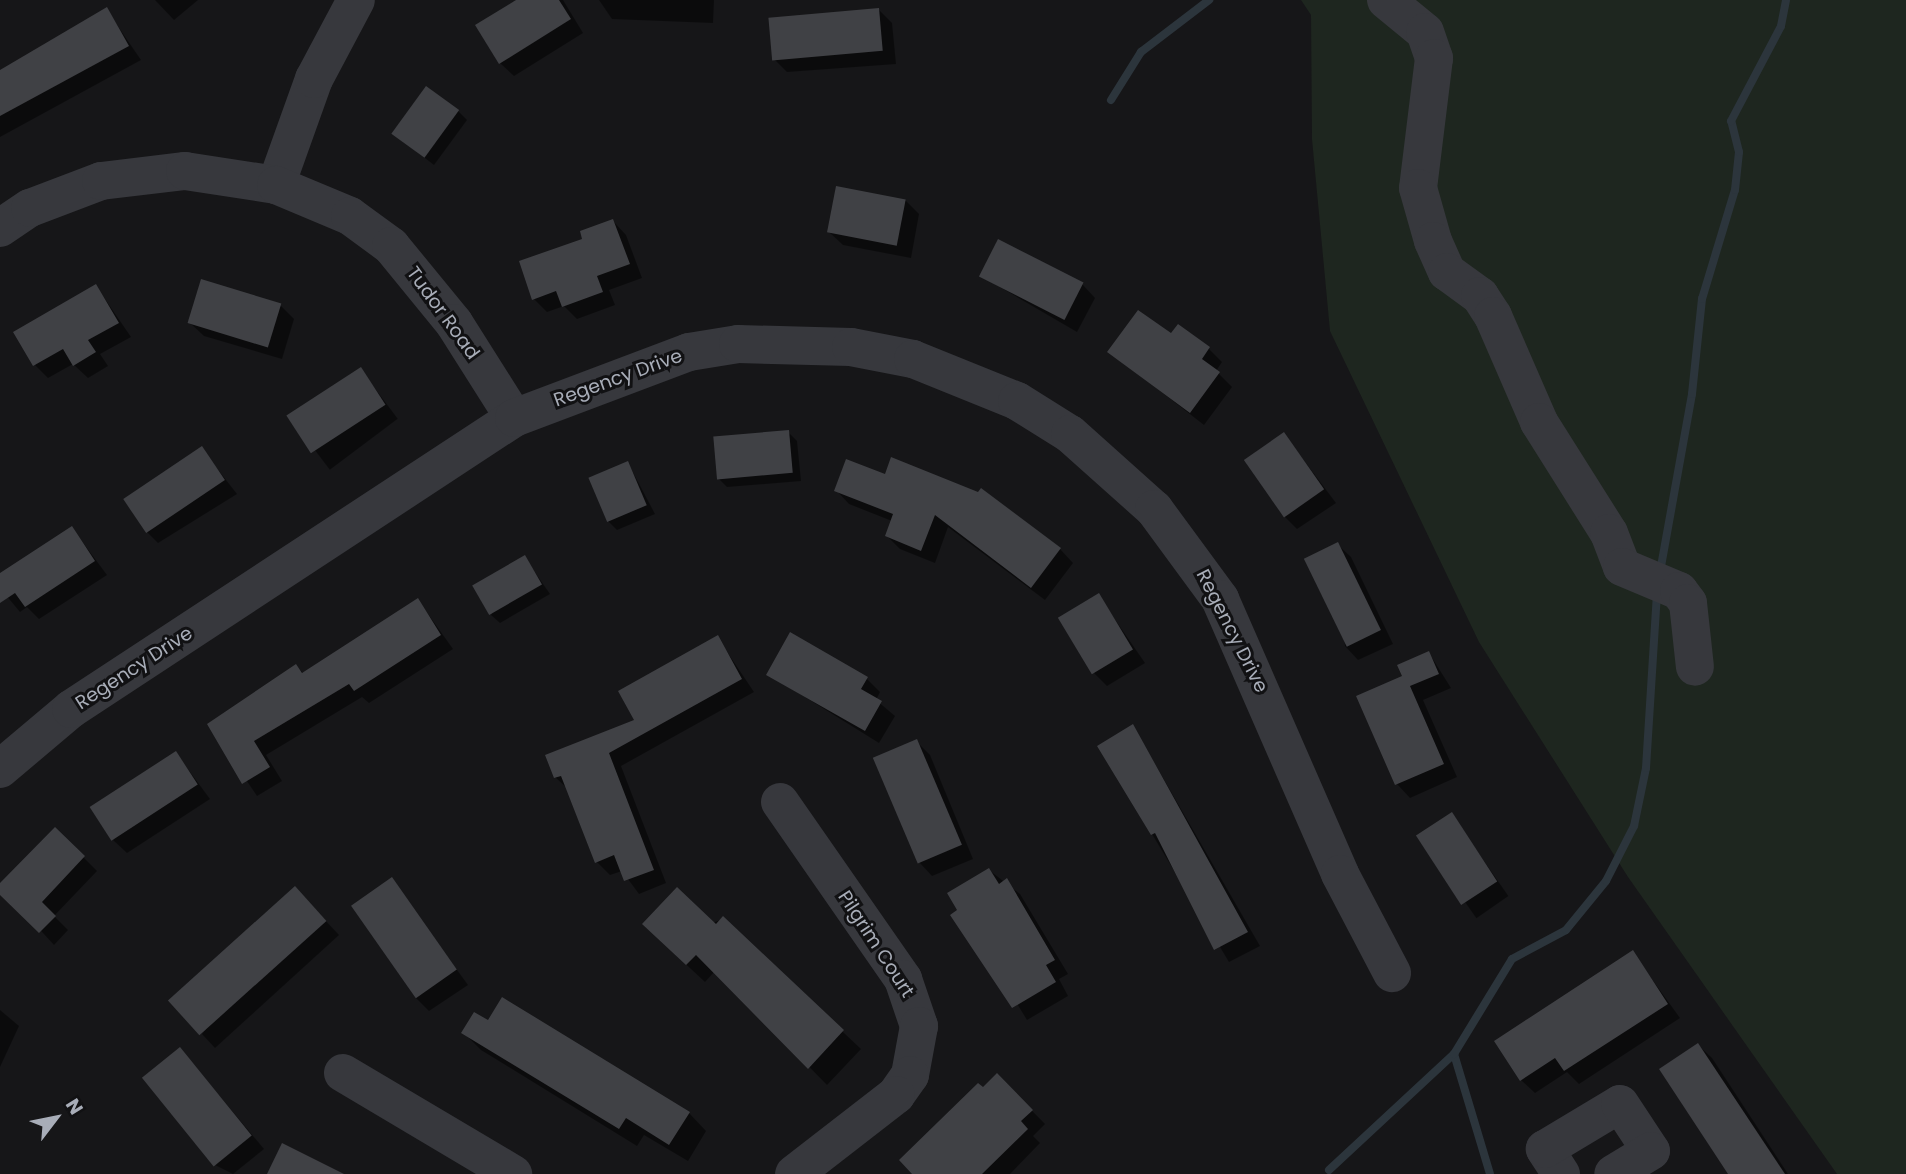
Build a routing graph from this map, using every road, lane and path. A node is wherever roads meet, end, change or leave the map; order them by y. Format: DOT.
graph roads {
  1 [pos="356,0"];
  2 [pos="1385,0"];
  3 [pos="276,186"];
  4 [pos="0,228"];
  5 [pos="514,418"];
  6 [pos="1695,667"];
  7 [pos="0,769"];
  8 [pos="780,802"];
  9 [pos="1392,973"];
  10 [pos="343,1073"];
  11 [pos="513,1174"];
  12 [pos="794,1174"];
  13 [pos="1561,1174"];
  14 [pos="1613,1174"];
  1 -- 3 [label="street"];
  2 -- 6 [label="street"];
  3 -- 4 [label="street, Tudor Road"];
  3 -- 5 [label="street, Tudor Road"];
  5 -- 7 [label="street, Regency Drive"];
  5 -- 9 [label="street, Regency Drive"];
  8 -- 12 [label="street, Pilgrim Court"];
  10 -- 11 [label="street"];
  13 -- 14 [label="street"];
}
